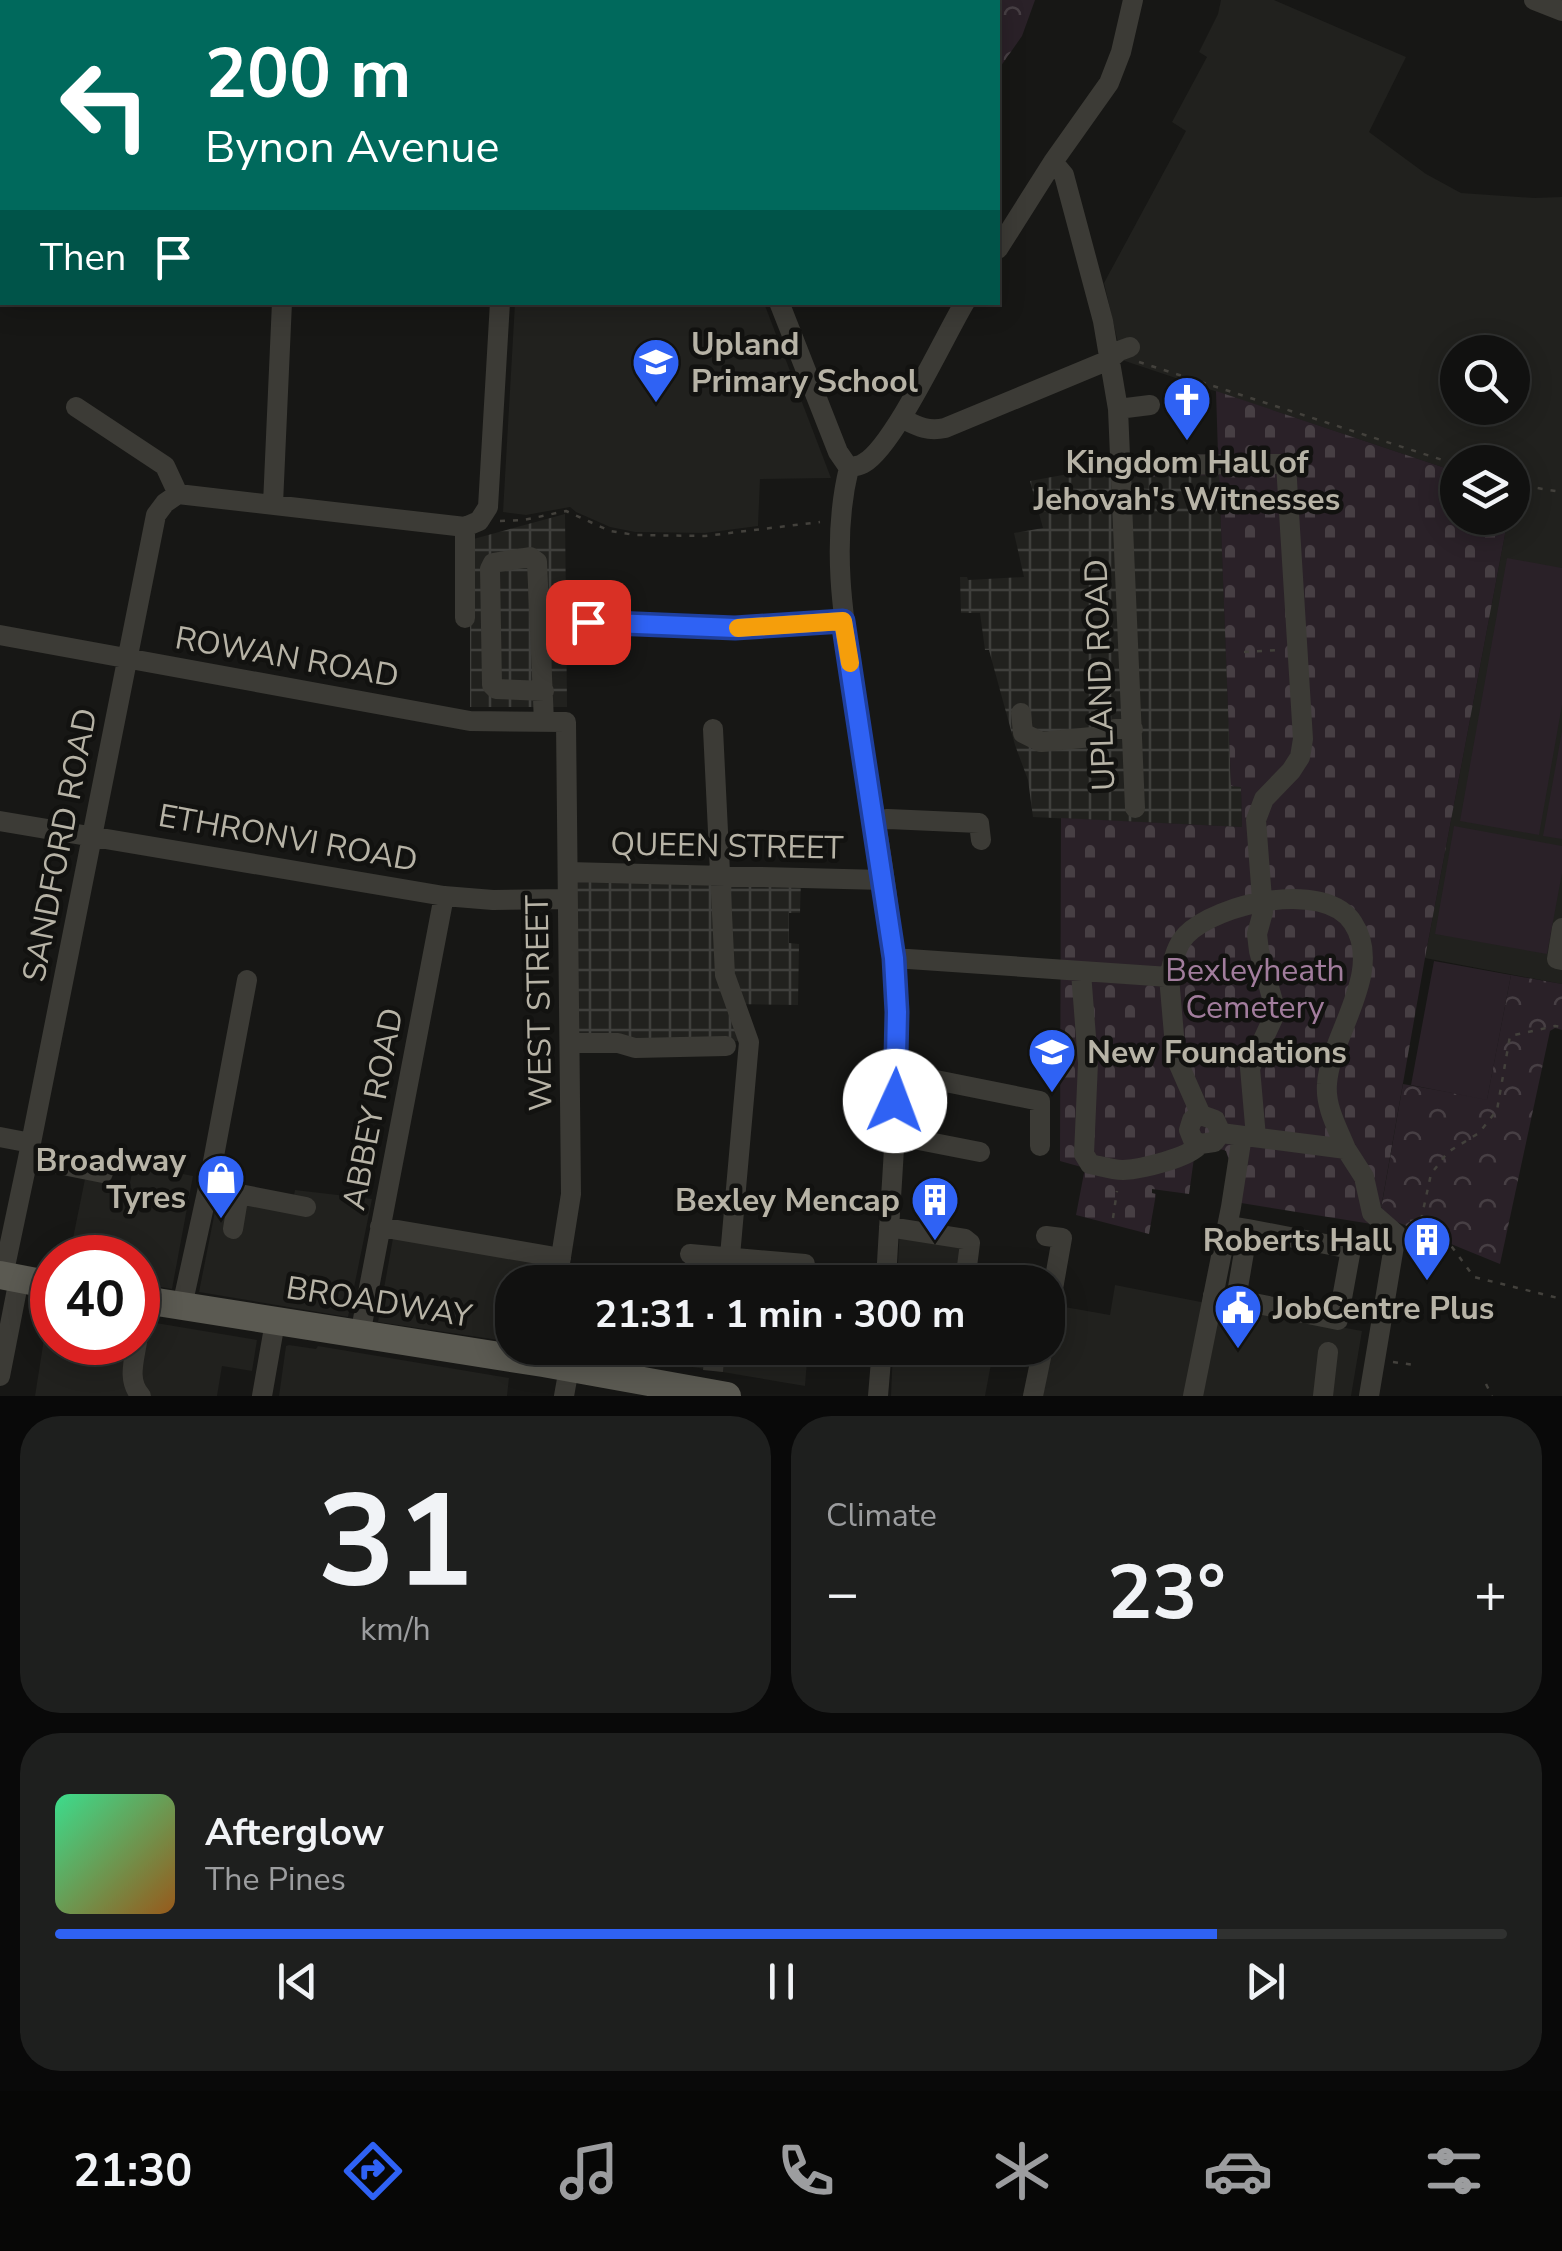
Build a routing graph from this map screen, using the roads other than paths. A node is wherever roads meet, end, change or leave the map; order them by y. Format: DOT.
graph roads {
  1 [pos="1133,0"];
  2 [pos="1534,0"];
  3 [pos="1562,11"];
  4 [pos="1053,162"];
  5 [pos="1000,246"];
  6 [pos="282,305"];
  7 [pos="500,305"];
  8 [pos="963,305"];
  9 [pos="774,306"];
  10 [pos="1130,347"];
  11 [pos="1109,360"];
  12 [pos="1150,405"];
  13 [pos="76,408"];
  14 [pos="1118,409"];
  15 [pos="900,418"];
  16 [pos="1122,465"];
  17 [pos="849,468"];
  18 [pos="178,494"];
  19 [pos="273,504"];
  20 [pos="477,518"];
  21 [pos="465,618"];
  22 [pos="843,621"];
  23 [pos="588,622"];
  24 [pos="0,634"];
  25 [pos="128,659"];
  26 [pos="544,691"];
  27 [pos="1021,713"];
  28 [pos="555,722"];
  29 [pos="713,729"];
  30 [pos="1133,729"];
  31 [pos="1135,808"];
  32 [pos="0,821"];
  33 [pos="875,821"];
  34 [pos="92,835"];
  35 [pos="981,840"];
  36 [pos="568,872"];
  37 [pos="721,875"];
  38 [pos="884,880"];
  39 [pos="444,896"];
  40 [pos="568,899"];
  41 [pos="1262,902"];
  42 [pos="1562,928"];
  43 [pos="894,958"];
  44 [pos="1562,960"];
  45 [pos="1081,972"];
  46 [pos="1169,977"];
  47 [pos="247,980"];
  48 [pos="570,1043"];
  49 [pos="726,1046"];
  50 [pos="896,1072"];
  51 [pos="1201,1115"];
  52 [pos="893,1135"];
  53 [pos="1240,1135"];
  54 [pos="0,1137"];
  55 [pos="1200,1144"];
  56 [pos="1040,1146"];
  57 [pos="1346,1149"];
  58 [pos="30,1150"];
  59 [pos="980,1152"];
  60 [pos="103,1173"];
  61 [pos="208,1188"];
  62 [pos="239,1193"];
  63 [pos="306,1206"];
  64 [pos="1235,1220"];
  65 [pos="380,1227"];
  66 [pos="889,1227"];
  67 [pos="233,1229"];
  68 [pos="1046,1236"];
  69 [pos="690,1254"];
  70 [pos="730,1256"];
  71 [pos="806,1264"];
  72 [pos="534,1265"];
  73 [pos="559,1265"];
  74 [pos="726,1265"];
  75 [pos="887,1265"];
  76 [pos="967,1265"];
  77 [pos="1057,1265"];
  78 [pos="7,1277"];
  79 [pos="1214,1295"];
  80 [pos="1236,1299"];
  81 [pos="160,1303"];
  82 [pos="182,1306"];
  83 [pos="275,1322"];
  84 [pos="360,1335"];
  85 [pos="495,1349"];
  86 [pos="1328,1352"];
  87 [pos="134,1365"];
  88 [pos="560,1365"];
  89 [pos="677,1365"];
  90 [pos="881,1365"];
  91 [pos="1039,1365"];
  92 [pos="717,1372"];
  93 [pos="0,1376"];
  94 [pos="140,1396"];
  95 [pos="262,1396"];
  96 [pos="564,1396"];
  97 [pos="878,1396"];
  98 [pos="1033,1396"];
  99 [pos="1193,1396"];
  100 [pos="1323,1396"];
  101 [pos="1369,1396"];
  1 -- 4 [label="street"];
  2 -- 3 [label="street"];
  4 -- 5 [label="street"];
  4 -- 11 [label="street, UPLAND ROAD"];
  6 -- 19 [label="street"];
  7 -- 20 [label="street"];
  8 -- 15 [label="street"];
  9 -- 17 [label="street"];
  10 -- 11 [label="street"];
  11 -- 14 [label="street, UPLAND ROAD"];
  11 -- 15 [label="street"];
  12 -- 14 [label="street"];
  13 -- 18 [label="street"];
  14 -- 16 [label="street, UPLAND ROAD"];
  15 -- 17 [label="street"];
  16 -- 30 [label="street, UPLAND ROAD"];
  16 -- 41 [label="street"];
  17 -- 22 [label="street"];
  18 -- 19 [label="street"];
  18 -- 25 [label="street, SANDFORD ROAD"];
  19 -- 20 [label="street"];
  20 -- 21 [label="street"];
  22 -- 23 [label="street"];
  22 -- 33 [label="street"];
  24 -- 25 [label="street, ROWAN ROAD"];
  25 -- 28 [label="street, ROWAN ROAD"];
  25 -- 34 [label="street, SANDFORD ROAD"];
  26 -- 26 [label="street, WEST STREET"];
  26 -- 28 [label="street, WEST STREET"];
  27 -- 30 [label="street"];
  28 -- 36 [label="street, WEST STREET"];
  29 -- 37 [label="street"];
  30 -- 31 [label="street, UPLAND ROAD"];
  32 -- 34 [label="street, ETHRONVI ROAD"];
  33 -- 35 [label="street"];
  33 -- 38 [label="street"];
  34 -- 39 [label="street, ETHRONVI ROAD"];
  34 -- 58 [label="street, SANDFORD ROAD"];
  36 -- 37 [label="street, QUEEN STREET"];
  36 -- 40 [label="street, WEST STREET"];
  37 -- 38 [label="street, QUEEN STREET"];
  37 -- 70 [label="street"];
  38 -- 43 [label="street"];
  39 -- 40 [label="street, ETHRONVI ROAD"];
  39 -- 65 [label="street, ABBEY ROAD"];
  40 -- 48 [label="street, WEST STREET"];
  41 -- 46 [label="street"];
  41 -- 53 [label="street"];
  41 -- 57 [label="street"];
  42 -- 44 [label="street"];
  43 -- 45 [label="street"];
  43 -- 50 [label="street"];
  45 -- 46 [label="street"];
  45 -- 55 [label="street"];
  46 -- 51 [label="street"];
  47 -- 61 [label="street"];
  48 -- 49 [label="street"];
  48 -- 73 [label="street, WEST STREET"];
  50 -- 52 [label="street"];
  50 -- 56 [label="street"];
  51 -- 53 [label="street"];
  51 -- 55 [label="street"];
  52 -- 59 [label="street"];
  52 -- 66 [label="street"];
  53 -- 55 [label="street"];
  53 -- 57 [label="street"];
  53 -- 64 [label="street"];
  54 -- 58 [label="street"];
  57 -- 101 [label="street"];
  58 -- 60 [label="street"];
  58 -- 78 [label="street, SANDFORD ROAD"];
  61 -- 62 [label="street"];
  61 -- 82 [label="street"];
  62 -- 63 [label="street"];
  62 -- 67 [label="street"];
  64 -- 79 [label="street"];
  64 -- 80 [label="street"];
  64 -- 80 [label="street"];
  65 -- 72 [label="street"];
  65 -- 84 [label="street, ABBEY ROAD"];
  66 -- 75 [label="street"];
  66 -- 76 [label="street"];
  68 -- 77 [label="street"];
  69 -- 70 [label="street"];
  70 -- 71 [label="street"];
  70 -- 74 [label="street"];
  78 -- 93 [label="street, SANDFORD ROAD"];
  79 -- 80 [label="street"];
  79 -- 99 [label="street"];
  81 -- 82 [label="main road, BROADWAY"];
  82 -- 83 [label="main road, BROADWAY"];
  83 -- 84 [label="main road, BROADWAY"];
  83 -- 95 [label="street"];
  84 -- 85 [label="main road, BROADWAY"];
  86 -- 100 [label="street"];
  87 -- 94 [label="street"];
  88 -- 96 [label="street"];
  89 -- 92 [label="main road, BROADWAY"];
  90 -- 97 [label="street"];
  91 -- 98 [label="street"];
}
